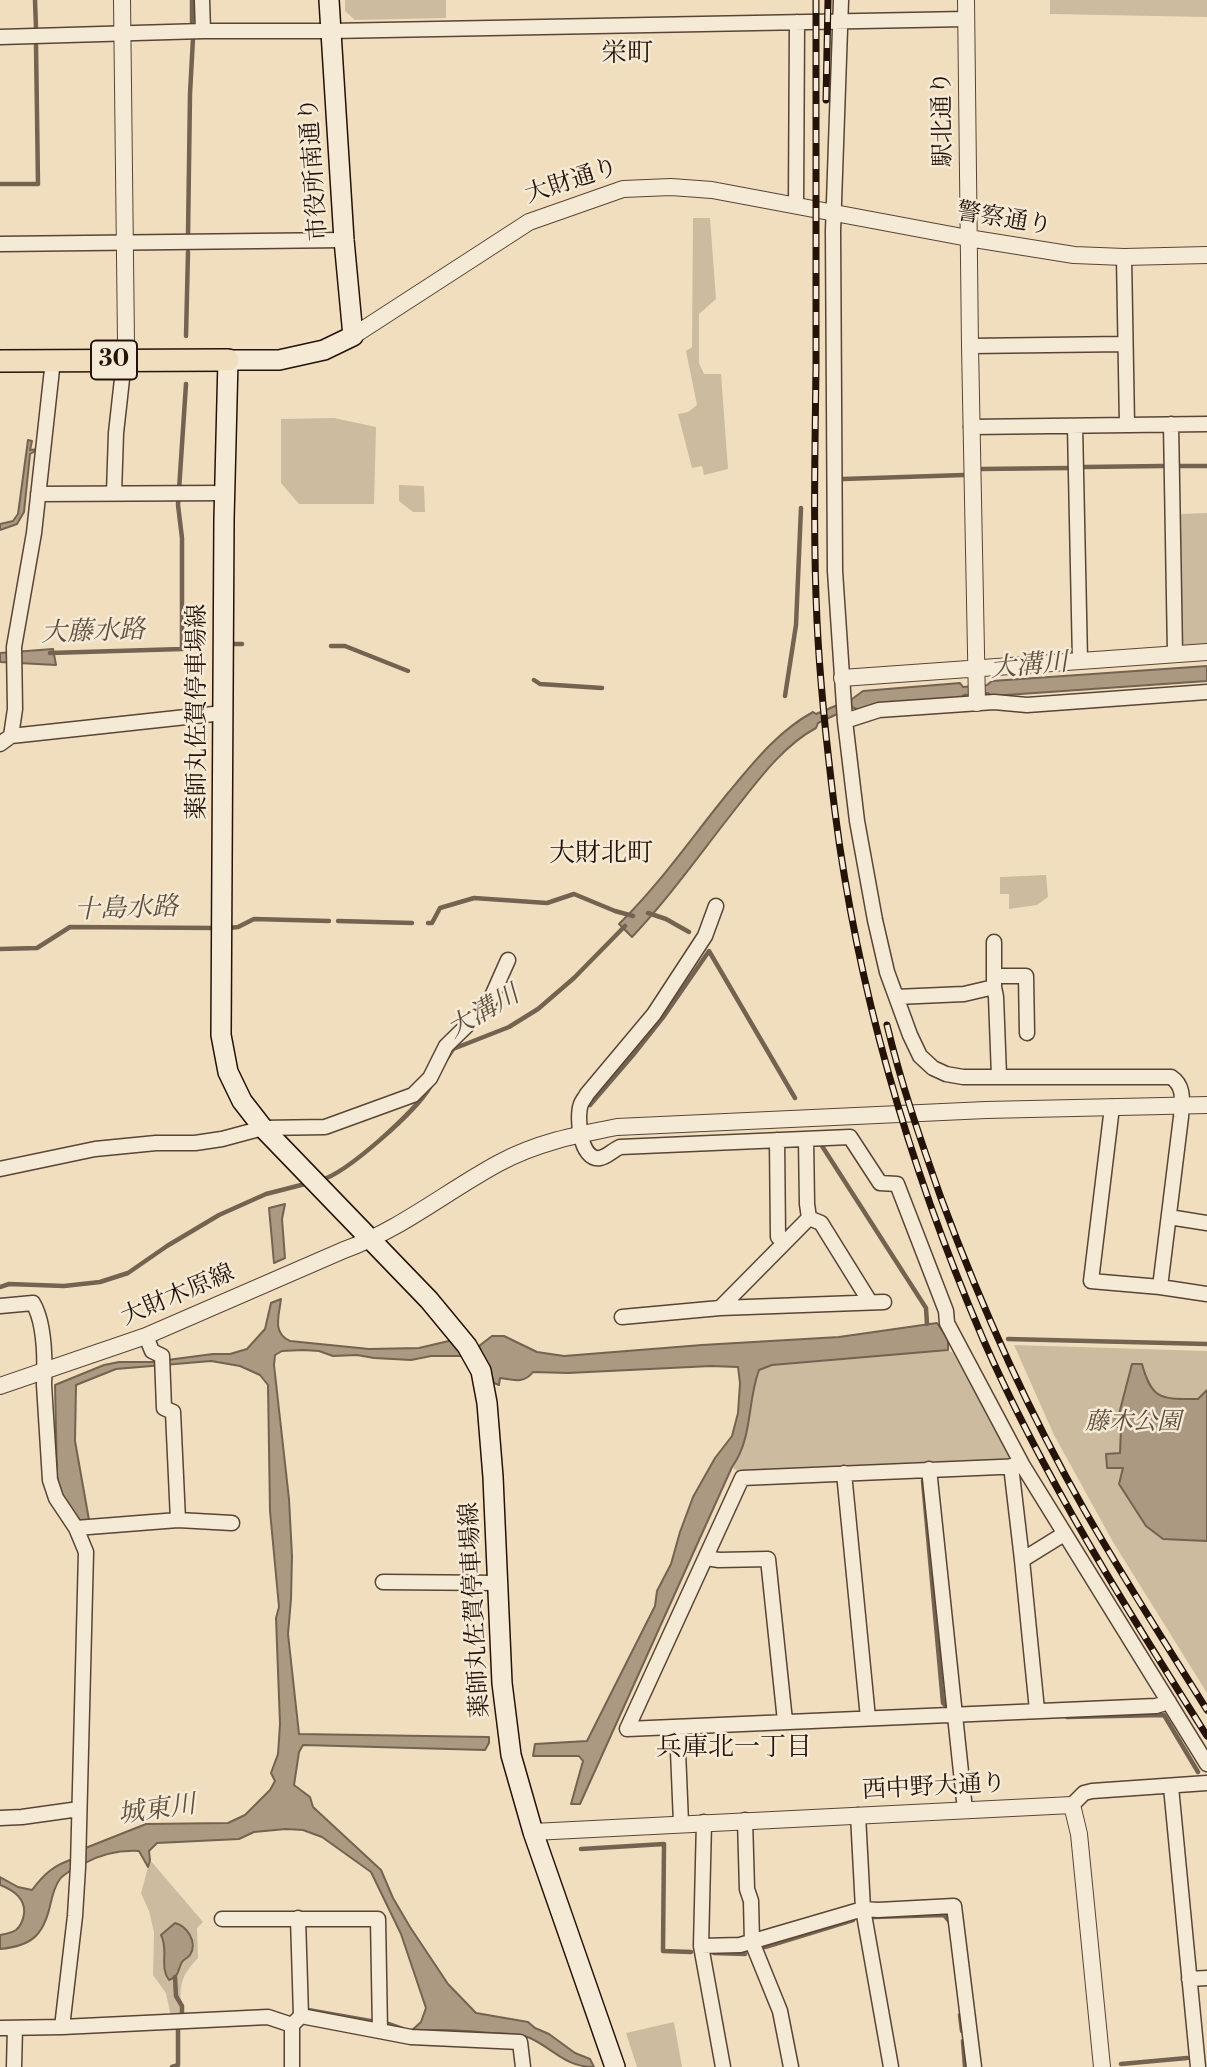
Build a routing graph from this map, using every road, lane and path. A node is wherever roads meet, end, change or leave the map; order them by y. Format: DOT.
graph roads {
  1 [pos="122,0"];
  2 [pos="202,0"];
  3 [pos="329,0"];
  4 [pos="841,0"];
  5 [pos="966,0"];
  6 [pos="966,19"];
  7 [pos="840,21"];
  8 [pos="797,22"];
  9 [pos="203,31"];
  10 [pos="331,31"];
  11 [pos="123,32"];
  12 [pos="0,37"];
  13 [pos="796,205"];
  14 [pos="834,212"];
  15 [pos="968,238"];
  16 [pos="344,240"];
  17 [pos="125,243"];
  18 [pos="0,244"];
  19 [pos="1207,255"];
  20 [pos="1124,257"];
  21 [pos="353,336"];
  22 [pos="1125,344"];
  23 [pos="970,346"];
  24 [pos="53,360"];
  25 [pos="124,360"];
  26 [pos="228,360"];
  27 [pos="0,361"];
  28 [pos="1171,424"];
  29 [pos="1207,424"];
  30 [pos="1127,425"];
  31 [pos="1075,426"];
  32 [pos="971,427"];
  33 [pos="114,493"];
  34 [pos="225,493"];
  35 [pos="38,494"];
  36 [pos="1207,652"];
  37 [pos="1175,654"];
  38 [pos="1080,661"];
  39 [pos="842,678"];
  40 [pos="977,688"];
  41 [pos="1207,692"];
  42 [pos="223,713"];
  43 [pos="845,721"];
  44 [pos="6,740"];
  45 [pos="716,906"];
  46 [pos="994,942"];
  47 [pos="508,960"];
  48 [pos="994,982"];
  49 [pos="896,997"];
  50 [pos="1027,1033"];
  51 [pos="999,1076"];
  52 [pos="1182,1105"];
  53 [pos="1207,1105"];
  54 [pos="1112,1107"];
  55 [pos="263,1128"];
  56 [pos="581,1134"];
  57 [pos="806,1139"];
  58 [pos="777,1140"];
  59 [pos="0,1170"];
  60 [pos="1169,1217"];
  61 [pos="810,1218"];
  62 [pos="1207,1223"];
  63 [pos="779,1237"];
  64 [pos="371,1240"];
  65 [pos="1160,1287"];
  66 [pos="1207,1294"];
  67 [pos="0,1306"];
  68 [pos="720,1308"];
  69 [pos="622,1317"];
  70 [pos="146,1336"];
  71 [pos="45,1370"];
  72 [pos="0,1386"];
  73 [pos="1017,1466"];
  74 [pos="929,1469"];
  75 [pos="844,1473"];
  76 [pos="178,1520"];
  77 [pos="232,1523"];
  78 [pos="76,1528"];
  79 [pos="1064,1534"];
  80 [pos="706,1558"];
  81 [pos="1022,1560"];
  82 [pos="383,1582"];
  83 [pos="499,1583"];
  84 [pos="1169,1702"];
  85 [pos="1037,1710"];
  86 [pos="954,1714"];
  87 [pos="868,1718"];
  88 [pos="785,1721"];
  89 [pos="677,1727"];
  90 [pos="1207,1763"];
  91 [pos="1207,1783"];
  92 [pos="1171,1787"];
  93 [pos="1072,1805"];
  94 [pos="79,1809"];
  95 [pos="965,1810"];
  96 [pos="858,1815"];
  97 [pos="0,1818"];
  98 [pos="745,1820"];
  99 [pos="704,1822"];
  100 [pos="681,1824"];
  101 [pos="533,1832"];
  102 [pos="863,1909"];
  103 [pos="298,1918"];
  104 [pos="222,1919"];
  105 [pos="752,1942"];
  106 [pos="701,1945"];
  107 [pos="1207,1978"];
  108 [pos="1189,1979"];
  109 [pos="296,2021"];
  110 [pos="62,2027"];
  111 [pos="7,2028"];
  112 [pos="380,2031"];
  113 [pos="15,2067"];
  114 [pos="292,2067"];
  115 [pos="523,2067"];
  116 [pos="615,2067"];
  117 [pos="723,2067"];
  118 [pos="791,2067"];
  119 [pos="891,2067"];
  120 [pos="974,2067"];
  121 [pos="1102,2067"];
  122 [pos="1198,2067"];
  1 -- 11 [label="street"];
  2 -- 9 [label="street"];
  3 -- 10 [label="main road, 市役所南通り"];
  4 -- 7 [label="street"];
  5 -- 6 [label="street, 駅北通り"];
  6 -- 7 [label="street"];
  6 -- 15 [label="street, 駅北通り"];
  7 -- 8 [label="street"];
  7 -- 14 [label="street"];
  8 -- 10 [label="street"];
  8 -- 13 [label="street"];
  9 -- 10 [label="street"];
  9 -- 11 [label="street"];
  10 -- 16 [label="main road, 市役所南通り"];
  11 -- 12 [label="street"];
  11 -- 17 [label="street"];
  13 -- 14 [label="street, 警察通り"];
  13 -- 21 [label="street, 大財通り"];
  14 -- 15 [label="street, 警察通り"];
  14 -- 39 [label="street"];
  15 -- 20 [label="street, 警察通り"];
  15 -- 23 [label="street, 駅北通り"];
  16 -- 17 [label="street"];
  16 -- 21 [label="main road, 市役所南通り"];
  17 -- 18 [label="street"];
  17 -- 25 [label="street"];
  19 -- 20 [label="street, 警察通り"];
  20 -- 22 [label="street"];
  21 -- 26 [label="main road"];
  22 -- 23 [label="street"];
  22 -- 30 [label="street"];
  23 -- 32 [label="street, 駅北通り"];
  24 -- 25 [label="main road, 30"];
  24 -- 27 [label="main road, 30"];
  24 -- 35 [label="street"];
  25 -- 26 [label="main road, 30"];
  25 -- 33 [label="street"];
  26 -- 34 [label="main road, 薬師丸佐賀停車場線"];
  28 -- 29 [label="street"];
  28 -- 30 [label="street"];
  28 -- 37 [label="street"];
  30 -- 31 [label="street"];
  31 -- 32 [label="street"];
  31 -- 38 [label="street"];
  32 -- 40 [label="street, 駅北通り"];
  33 -- 34 [label="street"];
  33 -- 35 [label="street"];
  34 -- 42 [label="main road, 薬師丸佐賀停車場線"];
  35 -- 44 [label="street"];
  36 -- 37 [label="street"];
  37 -- 38 [label="street"];
  38 -- 40 [label="street"];
  39 -- 40 [label="street"];
  39 -- 43 [label="street"];
  40 -- 41 [label="street"];
  40 -- 43 [label="street"];
  42 -- 44 [label="street"];
  42 -- 55 [label="main road, 薬師丸佐賀停車場線"];
  43 -- 49 [label="street"];
  45 -- 56 [label="street"];
  46 -- 48 [label="street"];
  47 -- 55 [label="street"];
  48 -- 49 [label="street"];
  48 -- 50 [label="street"];
  48 -- 51 [label="street"];
  49 -- 51 [label="street"];
  51 -- 52 [label="street"];
  52 -- 53 [label="street, 大財木原線"];
  52 -- 54 [label="street, 大財木原線"];
  52 -- 60 [label="street"];
  54 -- 56 [label="street, 大財木原線"];
  54 -- 65 [label="street"];
  55 -- 59 [label="street"];
  55 -- 64 [label="main road, 薬師丸佐賀停車場線"];
  56 -- 58 [label="street"];
  56 -- 64 [label="street, 大財木原線"];
  57 -- 58 [label="street"];
  57 -- 61 [label="street"];
  57 -- 73 [label="street"];
  58 -- 63 [label="street"];
  60 -- 62 [label="street"];
  60 -- 65 [label="street"];
  61 -- 68 [label="street"];
  61 -- 68 [label="street"];
  64 -- 70 [label="street, 大財木原線"];
  64 -- 83 [label="main road, 薬師丸佐賀停車場線"];
  65 -- 66 [label="street"];
  67 -- 71 [label="street"];
  68 -- 69 [label="street"];
  70 -- 71 [label="street, 大財木原線"];
  70 -- 76 [label="street"];
  71 -- 72 [label="street, 大財木原線"];
  71 -- 78 [label="street"];
  73 -- 74 [label="street"];
  73 -- 79 [label="street"];
  73 -- 81 [label="street"];
  74 -- 75 [label="street"];
  74 -- 86 [label="street"];
  75 -- 80 [label="street"];
  75 -- 87 [label="street"];
  76 -- 77 [label="street"];
  76 -- 78 [label="street"];
  78 -- 94 [label="street"];
  79 -- 81 [label="street"];
  79 -- 84 [label="street"];
  80 -- 88 [label="street"];
  80 -- 89 [label="street"];
  81 -- 85 [label="street"];
  82 -- 83 [label="street"];
  83 -- 101 [label="main road, 薬師丸佐賀停車場線"];
  84 -- 85 [label="street"];
  84 -- 90 [label="street"];
  85 -- 86 [label="street"];
  86 -- 87 [label="street"];
  86 -- 95 [label="street"];
  87 -- 88 [label="street"];
  88 -- 89 [label="street"];
  89 -- 100 [label="street"];
  91 -- 92 [label="street"];
  92 -- 93 [label="street"];
  92 -- 108 [label="street"];
  93 -- 95 [label="street, 西中野大通り"];
  93 -- 121 [label="street"];
  94 -- 97 [label="street"];
  94 -- 110 [label="street"];
  95 -- 96 [label="street, 西中野大通り"];
  96 -- 98 [label="street, 西中野大通り"];
  96 -- 102 [label="street"];
  98 -- 99 [label="street, 西中野大通り"];
  98 -- 105 [label="street"];
  99 -- 100 [label="street, 西中野大通り"];
  99 -- 106 [label="street"];
  100 -- 101 [label="street, 西中野大通り"];
  101 -- 116 [label="main road, 薬師丸佐賀停車場線"];
  102 -- 105 [label="street"];
  102 -- 119 [label="street"];
  102 -- 120 [label="street"];
  103 -- 104 [label="street"];
  103 -- 109 [label="street"];
  103 -- 112 [label="street"];
  105 -- 106 [label="street"];
  105 -- 118 [label="street"];
  106 -- 117 [label="street"];
  107 -- 108 [label="street"];
  108 -- 122 [label="street"];
  109 -- 110 [label="street"];
  109 -- 112 [label="street"];
  109 -- 114 [label="street"];
  110 -- 111 [label="street"];
  111 -- 113 [label="street"];
  112 -- 115 [label="street"];
}
